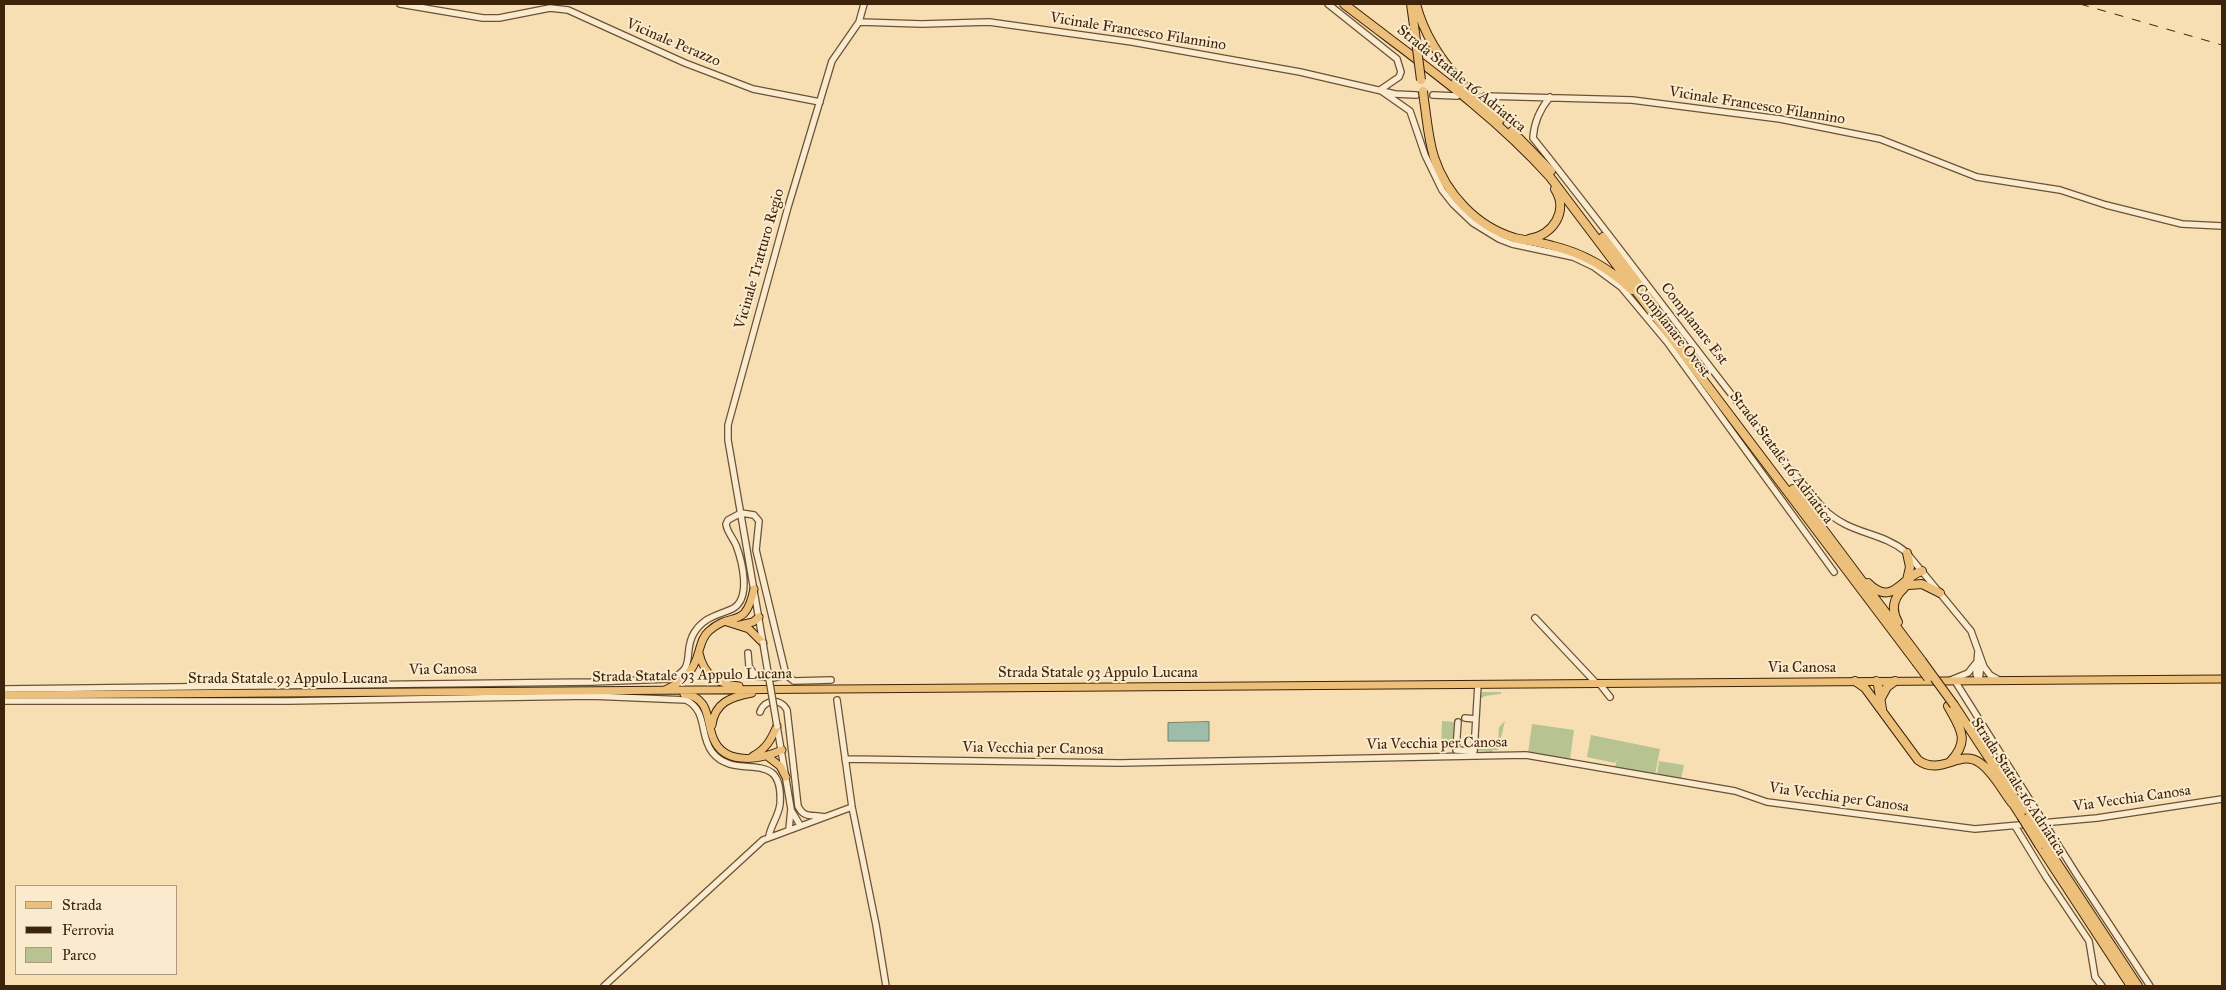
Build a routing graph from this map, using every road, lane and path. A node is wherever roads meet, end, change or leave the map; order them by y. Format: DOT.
graph roads {
  1 [pos="400,4"];
  2 [pos="864,4"];
  3 [pos="1328,4"];
  4 [pos="1344,4"];
  5 [pos="1353,4"];
  6 [pos="1411,4"];
  7 [pos="1416,4"];
  8 [pos="859,22"];
  9 [pos="1380,90"];
  10 [pos="1419,93"];
  11 [pos="1433,95"];
  12 [pos="1457,96"];
  13 [pos="1485,96"];
  14 [pos="1550,97"];
  15 [pos="820,102"];
  16 [pos="1490,111"];
  17 [pos="1520,146"];
  18 [pos="2222,226"];
  19 [pos="1524,240"];
  20 [pos="1663,325"];
  21 [pos="1759,447"];
  22 [pos="741,513"];
  23 [pos="1834,544"];
  24 [pos="1907,553"];
  25 [pos="1922,571"];
  26 [pos="1834,572"];
  27 [pos="1908,583"];
  28 [pos="754,589"];
  29 [pos="1940,593"];
  30 [pos="759,618"];
  31 [pos="1535,618"];
  32 [pos="739,621"];
  33 [pos="763,643"];
  34 [pos="1912,648"];
  35 [pos="699,652"];
  36 [pos="748,653"];
  37 [pos="1919,662"];
  38 [pos="1979,663"];
  39 [pos="786,675"];
  40 [pos="2222,679"];
  41 [pos="831,680"];
  42 [pos="2000,680"];
  43 [pos="1855,681"];
  44 [pos="1876,681"];
  45 [pos="1895,681"];
  46 [pos="1952,681"];
  47 [pos="1979,681"];
  48 [pos="1598,683"];
  49 [pos="1478,684"];
  50 [pos="1382,685"];
  51 [pos="4,688"];
  52 [pos="772,689"];
  53 [pos="661,691"];
  54 [pos="4,695"];
  55 [pos="1610,697"];
  56 [pos="836,700"];
  57 [pos="4,701"];
  58 [pos="1878,701"];
  59 [pos="1951,706"];
  60 [pos="760,712"];
  61 [pos="1465,718"];
  62 [pos="1476,719"];
  63 [pos="1458,722"];
  64 [pos="777,726"];
  65 [pos="712,732"];
  66 [pos="782,750"];
  67 [pos="765,753"];
  68 [pos="845,759"];
  69 [pos="1950,762"];
  70 [pos="786,777"];
  71 [pos="2222,799"];
  72 [pos="2012,802"];
  73 [pos="852,807"];
  74 [pos="791,809"];
  75 [pos="824,817"];
  76 [pos="2024,820"];
  77 [pos="2045,823"];
  78 [pos="800,825"];
  79 [pos="2015,826"];
  80 [pos="789,829"];
  81 [pos="769,836"];
  82 [pos="2042,846"];
  83 [pos="604,986"];
  84 [pos="886,986"];
  85 [pos="2102,986"];
  86 [pos="2130,986"];
  87 [pos="2138,986"];
  88 [pos="2150,986"];
  1 -- 15 [label="street, Vicinale Perazzo"];
  2 -- 8 [label="street, Vicinale Tratturo Regio"];
  3 -- 9 [label="street"];
  4 -- 17 [label="highway, Strada Statale 16 Adriatica"];
  5 -- 16 [label="highway, Strada Statale 16 Adriatica"];
  6 -- 10 [label="highway, bridge"];
  7 -- 16 [label="highway"];
  8 -- 9 [label="street, Vicinale Francesco Filannino"];
  8 -- 15 [label="street, Vicinale Tratturo Regio"];
  9 -- 10 [label="street, Vicinale Francesco Filannino"];
  9 -- 26 [label="street, Complanare Ovest"];
  10 -- 19 [label="highway, bridge"];
  11 -- 12 [label="street"];
  13 -- 14 [label="street, Vicinale Francesco Filannino"];
  14 -- 18 [label="street, Vicinale Francesco Filannino"];
  14 -- 24 [label="street, Complanare Est"];
  15 -- 22 [label="street, Vicinale Tratturo Regio"];
  16 -- 21 [label="highway, Strada Statale 16 Adriatica"];
  17 -- 19 [label="highway"];
  17 -- 20 [label="highway, Strada Statale 16 Adriatica"];
  19 -- 20 [label="highway"];
  20 -- 21 [label="highway, Strada Statale 16 Adriatica"];
  21 -- 23 [label="highway, Strada Statale 16 Adriatica"];
  21 -- 37 [label="highway, Strada Statale 16 Adriatica"];
  22 -- 28 [label="street, Vicinale Tratturo Regio"];
  22 -- 39 [label="street"];
  22 -- 51 [label="street, Via Canosa"];
  23 -- 27 [label="highway"];
  23 -- 34 [label="highway, Strada Statale 16 Adriatica"];
  24 -- 25 [label="street, Complanare Est"];
  24 -- 27 [label="highway"];
  25 -- 27 [label="highway"];
  25 -- 29 [label="street, Complanare Est"];
  27 -- 29 [label="highway"];
  27 -- 34 [label="highway"];
  28 -- 30 [label="street, Vicinale Tratturo Regio"];
  28 -- 32 [label="main road"];
  29 -- 38 [label="street, Complanare Est"];
  30 -- 32 [label="main road"];
  30 -- 33 [label="street, Vicinale Tratturo Regio"];
  31 -- 48 [label="street"];
  32 -- 33 [label="main road"];
  32 -- 35 [label="main road"];
  33 -- 64 [label="street, Vicinale Tratturo Regio, bridge"];
  34 -- 37 [label="highway, Strada Statale 16 Adriatica"];
  35 -- 52 [label="main road"];
  35 -- 53 [label="main road"];
  36 -- 39 [label="street"];
  37 -- 59 [label="highway, Strada Statale 16 Adriatica, bridge"];
  38 -- 42 [label="street, Complanare Est"];
  38 -- 46 [label="street"];
  38 -- 47 [label="street, Complanare Est"];
  39 -- 41 [label="street"];
  40 -- 42 [label="main road, Via Canosa"];
  42 -- 47 [label="main road, Via Canosa"];
  43 -- 44 [label="main road, Via Canosa"];
  43 -- 48 [label="main road, Via Canosa"];
  43 -- 58 [label="highway"];
  44 -- 45 [label="main road, Via Canosa"];
  44 -- 58 [label="highway"];
  45 -- 46 [label="main road, Via Canosa"];
  45 -- 58 [label="highway"];
  46 -- 47 [label="main road, Via Canosa"];
  46 -- 77 [label="street"];
  48 -- 49 [label="main road, Via Canosa"];
  48 -- 55 [label="street"];
  49 -- 50 [label="main road, Via Canosa"];
  49 -- 62 [label="street"];
  50 -- 52 [label="main road, Strada Statale 93 Appulo Lucana"];
  52 -- 53 [label="main road, Strada Statale 93 Appulo Lucana"];
  52 -- 65 [label="main road"];
  53 -- 54 [label="main road, Strada Statale 93 Appulo Lucana"];
  53 -- 65 [label="main road"];
  56 -- 68 [label="street"];
  57 -- 81 [label="street, Via Canosa"];
  58 -- 69 [label="highway"];
  59 -- 69 [label="highway"];
  59 -- 72 [label="highway, Strada Statale 16 Adriatica"];
  59 -- 76 [label="highway, Strada Statale 16 Adriatica"];
  60 -- 75 [label="street"];
  61 -- 62 [label="street"];
  62 -- 63 [label="street"];
  64 -- 66 [label="street, Vicinale Tratturo Regio"];
  64 -- 67 [label="main road"];
  65 -- 67 [label="main road"];
  66 -- 67 [label="main road"];
  66 -- 70 [label="street, Vicinale Tratturo Regio"];
  67 -- 70 [label="main road"];
  68 -- 73 [label="street"];
  68 -- 79 [label="street, Via Vecchia per Canosa"];
  69 -- 72 [label="highway"];
  70 -- 74 [label="street, Vicinale Tratturo Regio"];
  71 -- 77 [label="street, Via Vecchia Canosa"];
  72 -- 76 [label="highway, Strada Statale 16 Adriatica"];
  73 -- 75 [label="street"];
  73 -- 84 [label="street"];
  74 -- 78 [label="street"];
  74 -- 80 [label="street"];
  75 -- 78 [label="street"];
  76 -- 77 [label="street, Via Vecchia Canosa"];
  76 -- 79 [label="street, Via Vecchia per Canosa"];
  76 -- 82 [label="highway, Strada Statale 16 Adriatica, bridge"];
  77 -- 88 [label="street"];
  78 -- 80 [label="street"];
  79 -- 85 [label="street"];
  80 -- 81 [label="street"];
  81 -- 83 [label="street"];
  82 -- 86 [label="highway, Strada Statale 16 Adriatica"];
  82 -- 87 [label="highway, Strada Statale 16 Adriatica"];
}
